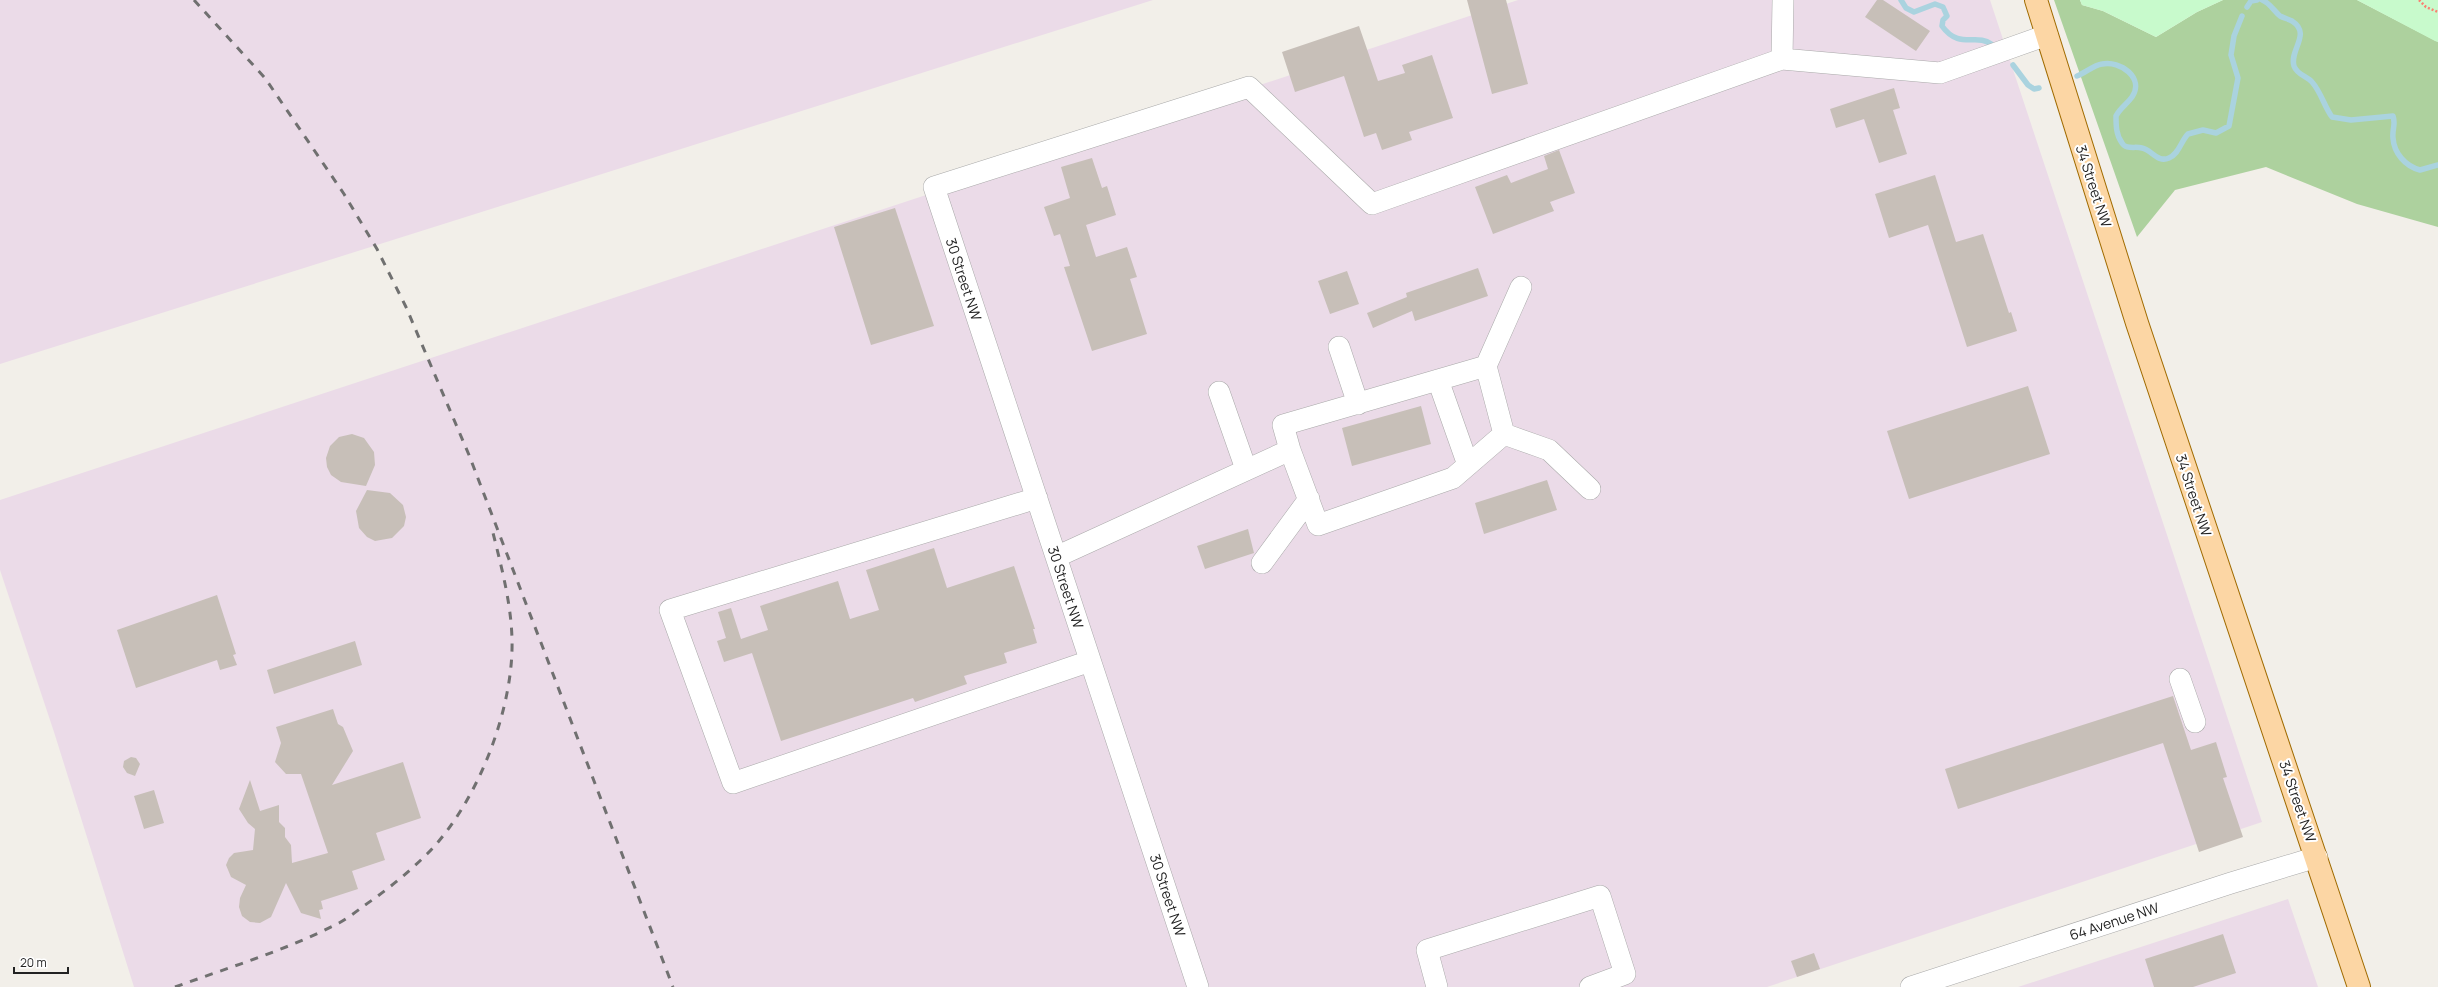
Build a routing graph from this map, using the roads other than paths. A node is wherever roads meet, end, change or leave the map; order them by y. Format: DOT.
graph roads {
  1 [pos="1783,0"];
  2 [pos="2036,0"];
  3 [pos="2047,35"];
  4 [pos="1782,59"];
  5 [pos="1521,287"];
  6 [pos="1339,347"];
  7 [pos="1486,366"];
  8 [pos="1438,380"];
  9 [pos="1219,392"];
  10 [pos="1358,404"];
  11 [pos="1504,434"];
  12 [pos="1290,450"];
  13 [pos="1468,465"];
  14 [pos="1246,469"];
  15 [pos="1590,489"];
  16 [pos="1037,498"];
  17 [pos="1309,499"];
  18 [pos="1056,557"];
  19 [pos="1262,564"];
  20 [pos="1090,661"];
  21 [pos="2180,679"];
  22 [pos="2194,722"];
  23 [pos="2317,857"];
  24 [pos="1198,987"];
  25 [pos="1437,987"];
  26 [pos="1590,987"];
  27 [pos="1911,987"];
  28 [pos="2359,987"];
  1 -- 4 [label="street"];
  2 -- 3 [label="main road, 34 Street NW"];
  3 -- 4 [label="street"];
  3 -- 23 [label="main road, 34 Street NW"];
  4 -- 16 [label="street, 30 Street NW"];
  5 -- 7 [label="street"];
  6 -- 10 [label="street"];
  7 -- 8 [label="street"];
  7 -- 11 [label="street"];
  8 -- 10 [label="street"];
  8 -- 13 [label="street"];
  9 -- 14 [label="street"];
  10 -- 12 [label="street"];
  11 -- 13 [label="street"];
  11 -- 15 [label="street"];
  12 -- 14 [label="street"];
  12 -- 17 [label="street"];
  13 -- 17 [label="street"];
  14 -- 18 [label="street"];
  16 -- 18 [label="street, 30 Street NW"];
  16 -- 20 [label="street"];
  17 -- 19 [label="street"];
  18 -- 20 [label="street, 30 Street NW"];
  20 -- 24 [label="street, 30 Street NW"];
  21 -- 22 [label="street"];
  23 -- 27 [label="street, 64 Avenue NW"];
  23 -- 28 [label="main road, 34 Street NW"];
  25 -- 26 [label="street"];
}
